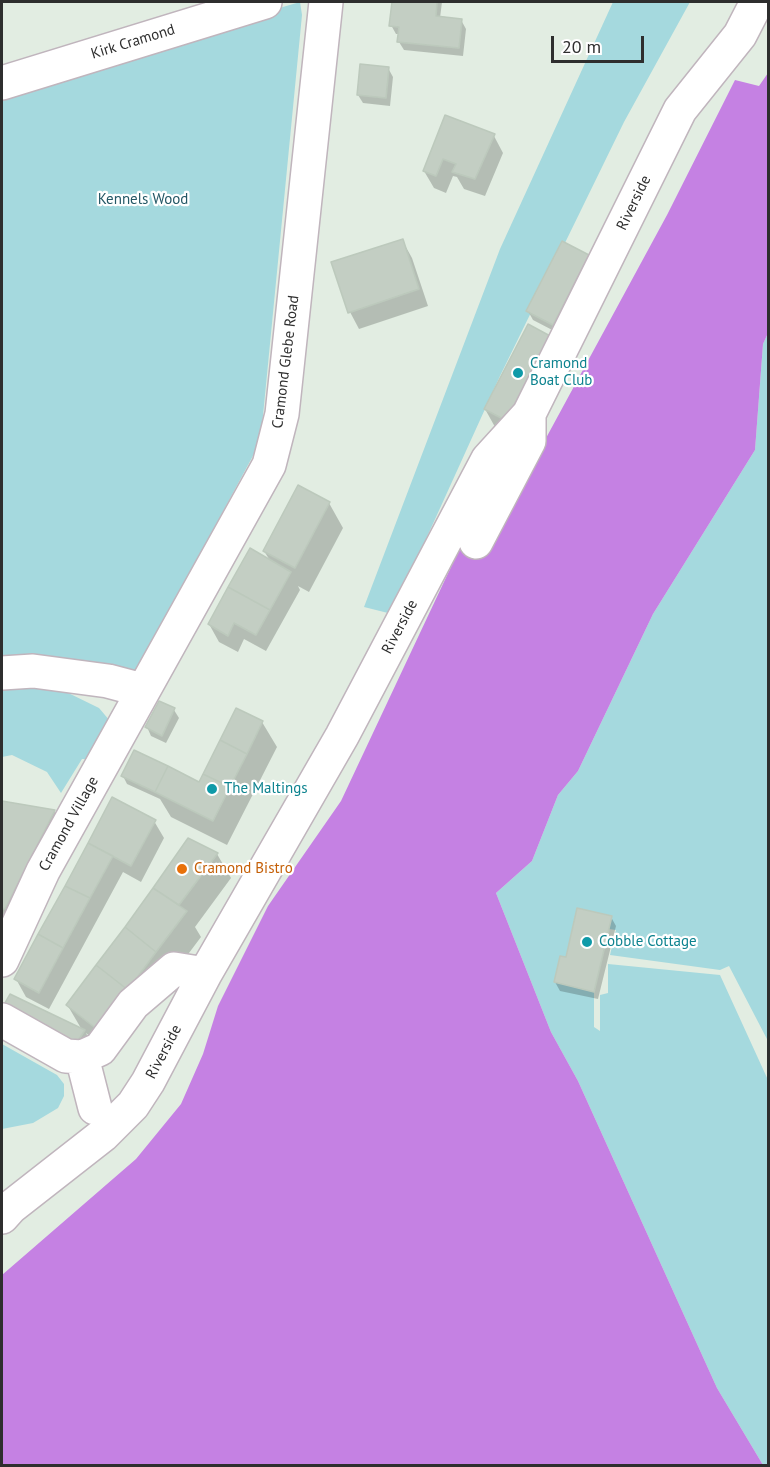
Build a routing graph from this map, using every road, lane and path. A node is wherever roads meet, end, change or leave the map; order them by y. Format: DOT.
graph roads {
  1 [pos="265,2"];
  2 [pos="326,2"];
  3 [pos="758,2"];
  4 [pos="2,83"];
  5 [pos="529,414"];
  6 [pos="476,542"];
  7 [pos="2,673"];
  8 [pos="142,690"];
  9 [pos="2,960"];
  10 [pos="205,974"];
  11 [pos="2,1020"];
  12 [pos="82,1057"];
  13 [pos="99,1122"];
  14 [pos="5,1208"];
  1 -- 4 [label="street, Kirk Cramond"];
  2 -- 8 [label="street, Cramond Glebe Road"];
  3 -- 5 [label="street, Riverside"];
  5 -- 6 [label="street"];
  5 -- 10 [label="street, Riverside"];
  7 -- 8 [label="street"];
  8 -- 9 [label="street, Cramond Village"];
  10 -- 12 [label="street"];
  10 -- 13 [label="street, Riverside"];
  11 -- 12 [label="street"];
  12 -- 13 [label="street"];
  13 -- 14 [label="street, Riverside"];
}
